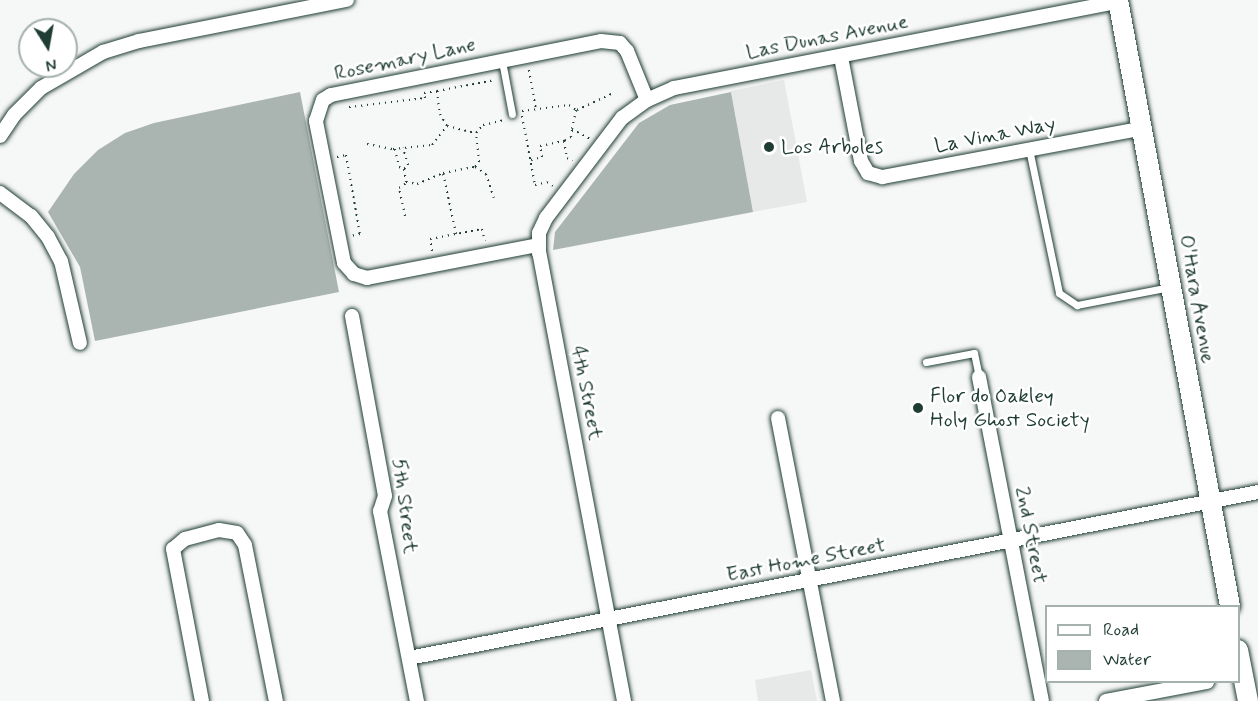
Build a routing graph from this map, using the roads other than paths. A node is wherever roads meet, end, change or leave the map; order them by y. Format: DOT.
graph roads {
  1 [pos="347,0"];
  2 [pos="1118,1"];
  3 [pos="841,57"];
  4 [pos="502,61"];
  5 [pos="647,100"];
  6 [pos="510,116"];
  7 [pos="622,118"];
  8 [pos="1143,128"];
  9 [pos="0,136"];
  10 [pos="1029,149"];
  11 [pos="0,194"];
  12 [pos="538,245"];
  13 [pos="1170,287"];
  14 [pos="352,316"];
  15 [pos="80,343"];
  16 [pos="926,362"];
  17 [pos="979,377"];
  18 [pos="778,418"];
  19 [pos="1258,492"];
  20 [pos="1210,504"];
  21 [pos="1011,542"];
  22 [pos="810,581"];
  23 [pos="1230,605"];
  24 [pos="609,620"];
  25 [pos="409,658"];
  26 [pos="1241,675"];
  27 [pos="1197,683"];
  28 [pos="202,701"];
  29 [pos="276,701"];
  30 [pos="417,701"];
  31 [pos="624,701"];
  32 [pos="833,701"];
  33 [pos="1042,701"];
  34 [pos="1106,701"];
  35 [pos="1248,701"];
  1 -- 9 [label="street"];
  2 -- 3 [label="street, Las Dunas Avenue"];
  2 -- 8 [label="main road, O'Hara Avenue"];
  3 -- 5 [label="street, Las Dunas Avenue"];
  3 -- 10 [label="street, La Vina Way"];
  4 -- 5 [label="street, Rosemary Lane"];
  4 -- 6 [label="lane"];
  4 -- 12 [label="street, Rosemary Lane"];
  5 -- 7 [label="street, Las Dunas Avenue"];
  7 -- 12 [label="street, 4th Street"];
  8 -- 10 [label="street, La Vina Way"];
  8 -- 13 [label="main road, O'Hara Avenue"];
  10 -- 13 [label="lane"];
  11 -- 15 [label="street"];
  12 -- 24 [label="street, 4th Street"];
  13 -- 20 [label="main road, O'Hara Avenue"];
  14 -- 25 [label="street, 5th Street"];
  16 -- 17 [label="lane"];
  17 -- 21 [label="street, 2nd Street"];
  18 -- 22 [label="street"];
  19 -- 20 [label="street, East Home Street"];
  20 -- 21 [label="street, East Home Street"];
  20 -- 23 [label="main road, O'Hara Avenue"];
  21 -- 22 [label="street, East Home Street"];
  21 -- 33 [label="street, 2nd Street"];
  22 -- 24 [label="street, East Home Street"];
  22 -- 32 [label="street"];
  24 -- 25 [label="street, East Home Street"];
  24 -- 31 [label="street, 4th Street"];
  25 -- 30 [label="street, 5th Street"];
  26 -- 35 [label="main road"];
  27 -- 34 [label="street"];
  28 -- 29 [label="street"];
}
